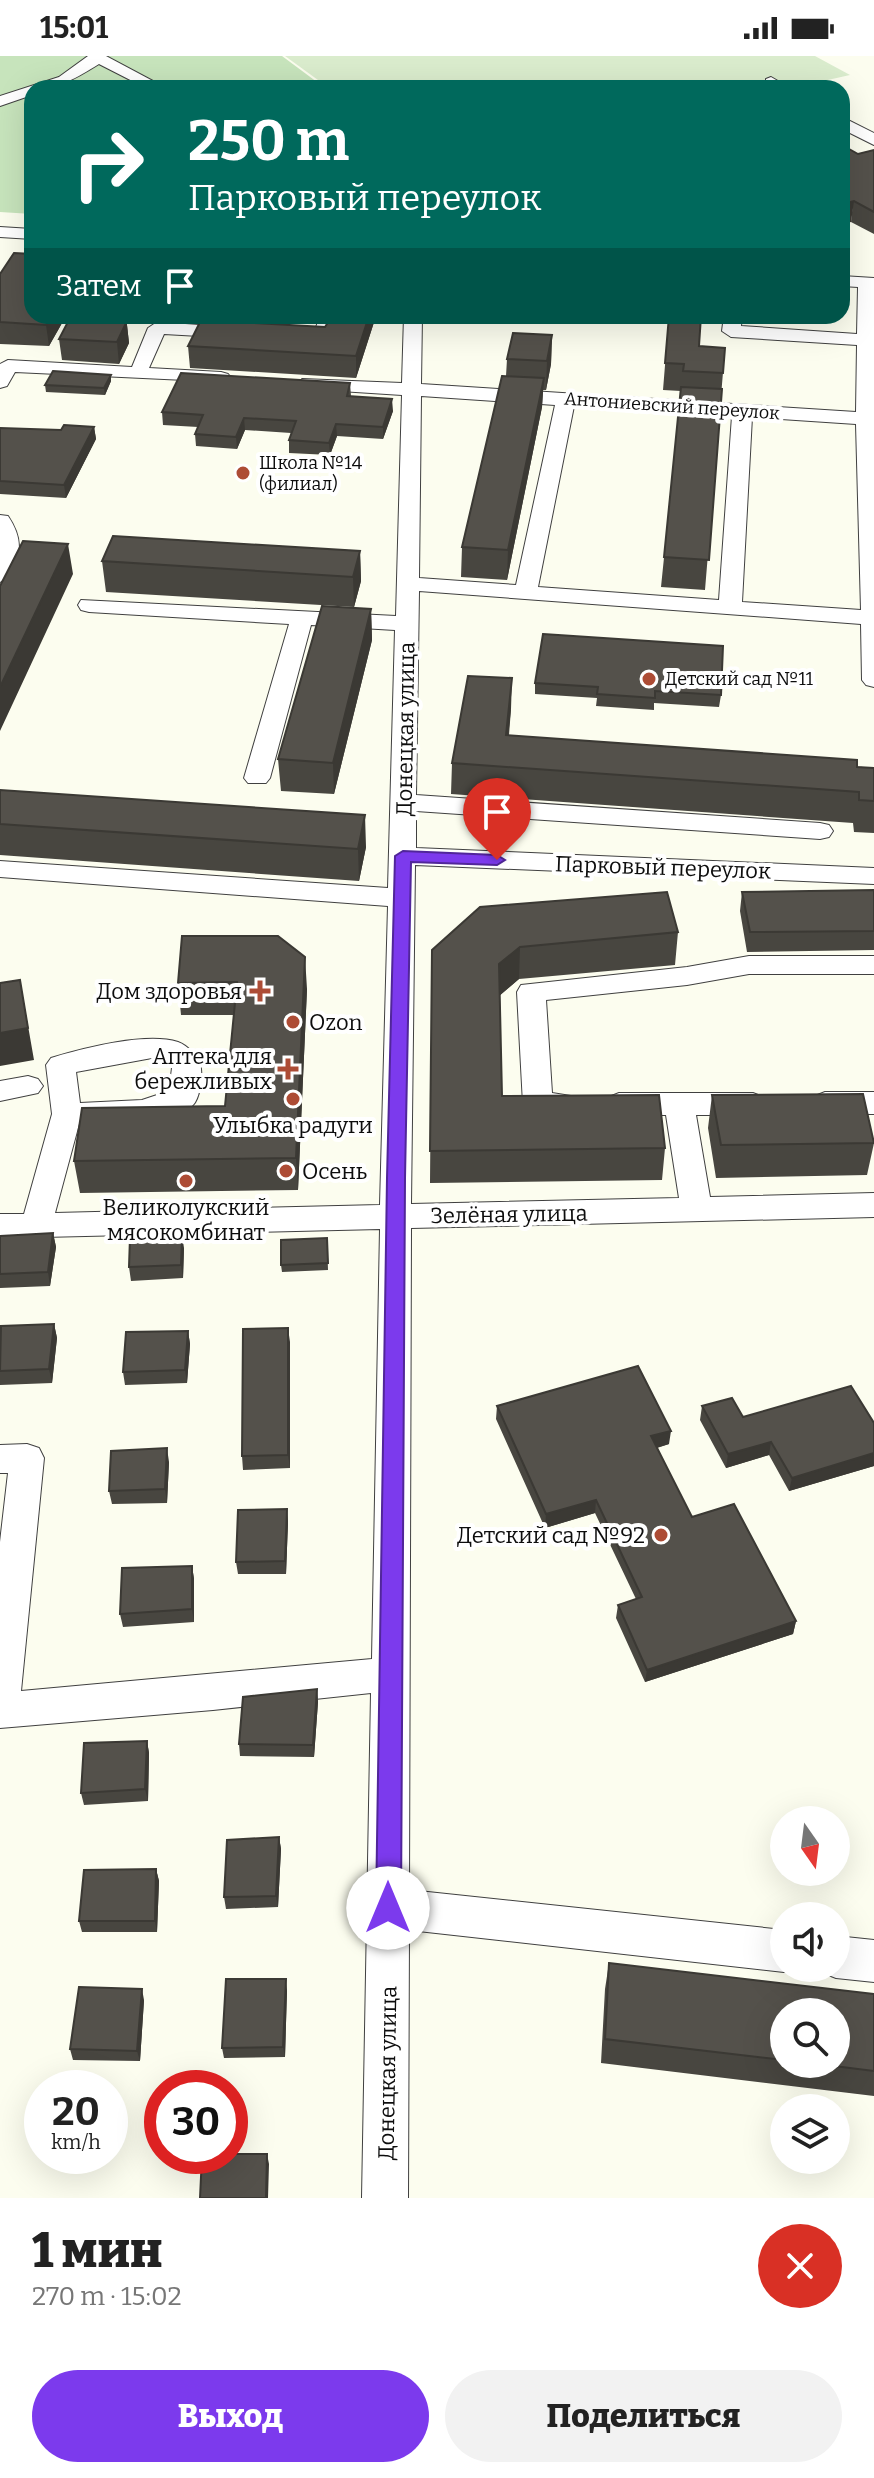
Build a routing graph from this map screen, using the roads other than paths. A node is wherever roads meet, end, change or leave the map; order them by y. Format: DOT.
graph roads {
  1 [pos="96,57"];
  2 [pos="64,80"];
  3 [pos="142,80"];
  4 [pos="24,93"];
  5 [pos="0,101"];
  6 [pos="850,126"];
  7 [pos="874,140"];
  8 [pos="0,232"];
  9 [pos="24,234"];
  10 [pos="850,282"];
  11 [pos="871,283"];
  12 [pos="159,324"];
  13 [pos="177,324"];
  14 [pos="326,324"];
  15 [pos="413,324"];
  16 [pos="732,324"];
  17 [pos="247,332"];
  18 [pos="277,334"];
  19 [pos="867,340"];
  20 [pos="141,366"];
  21 [pos="3,371"];
  22 [pos="241,379"];
  23 [pos="287,382"];
  24 [pos="411,389"];
  25 [pos="566,399"];
  26 [pos="742,411"];
  27 [pos="870,419"];
  28 [pos="0,521"];
  29 [pos="3,564"];
  30 [pos="408,584"];
  31 [pos="526,593"];
  32 [pos="89,605"];
  33 [pos="730,608"];
  34 [pos="302,618"];
  35 [pos="873,618"];
  36 [pos="407,624"];
  37 [pos="874,680"];
  38 [pos="257,778"];
  39 [pos="404,802"];
  40 [pos="820,831"];
  41 [pos="403,856"];
  42 [pos="0,869"];
  43 [pos="874,876"];
  44 [pos="402,898"];
  45 [pos="874,965"];
  46 [pos="874,1103"];
  47 [pos="679,1104"];
  48 [pos="67,1114"];
  49 [pos="874,1205"];
  50 [pos="696,1209"];
  51 [pos="396,1216"];
  52 [pos="36,1225"];
  53 [pos="0,1226"];
  54 [pos="0,1459"];
  55 [pos="391,1674"];
  56 [pos="0,1709"];
  57 [pos="388,1908"];
  58 [pos="770,1949"];
  59 [pos="850,1958"];
  60 [pos="874,1961"];
  61 [pos="385,2198"];
  1 -- 2 [label="street"];
  1 -- 3 [label="street"];
  4 -- 5 [label="street"];
  6 -- 7 [label="street"];
  8 -- 9 [label="street"];
  10 -- 11 [label="street"];
  11 -- 19 [label="street"];
  12 -- 20 [label="street"];
  13 -- 17 [label="street"];
  14 -- 18 [label="street"];
  15 -- 24 [label="street, Донецкая улица"];
  16 -- 19 [label="street"];
  19 -- 27 [label="street"];
  21 -- 22 [label="street"];
  23 -- 24 [label="street, Антониевский переулок"];
  24 -- 25 [label="street, Антониевский переулок"];
  24 -- 30 [label="street, Донецкая улица"];
  25 -- 26 [label="street, Антониевский переулок"];
  25 -- 31 [label="street"];
  26 -- 27 [label="street, Антониевский переулок"];
  26 -- 33 [label="street"];
  27 -- 35 [label="street"];
  28 -- 29 [label="street"];
  30 -- 31 [label="street"];
  30 -- 36 [label="street, Донецкая улица"];
  31 -- 33 [label="street"];
  32 -- 34 [label="street"];
  33 -- 35 [label="street"];
  34 -- 36 [label="street"];
  34 -- 38 [label="street"];
  35 -- 37 [label="street"];
  36 -- 39 [label="street, Донецкая улица"];
  39 -- 40 [label="street"];
  39 -- 41 [label="street, Донецкая улица"];
  41 -- 43 [label="street, Парковый переулок"];
  41 -- 44 [label="street, Донецкая улица"];
  42 -- 44 [label="street"];
  44 -- 51 [label="street, Донецкая улица"];
  45 -- 47 [label="street"];
  46 -- 47 [label="street"];
  47 -- 50 [label="street"];
  48 -- 52 [label="street"];
  49 -- 50 [label="street, Зелёная улица"];
  50 -- 51 [label="street, Зелёная улица"];
  51 -- 52 [label="street, Зелёная улица"];
  51 -- 55 [label="street, Донецкая улица"];
  52 -- 53 [label="street, Зелёная улица"];
  54 -- 56 [label="street"];
  55 -- 56 [label="street"];
  55 -- 57 [label="street, Донецкая улица"];
  57 -- 58 [label="street"];
  57 -- 61 [label="street, Донецкая улица"];
  59 -- 60 [label="street"];
}
